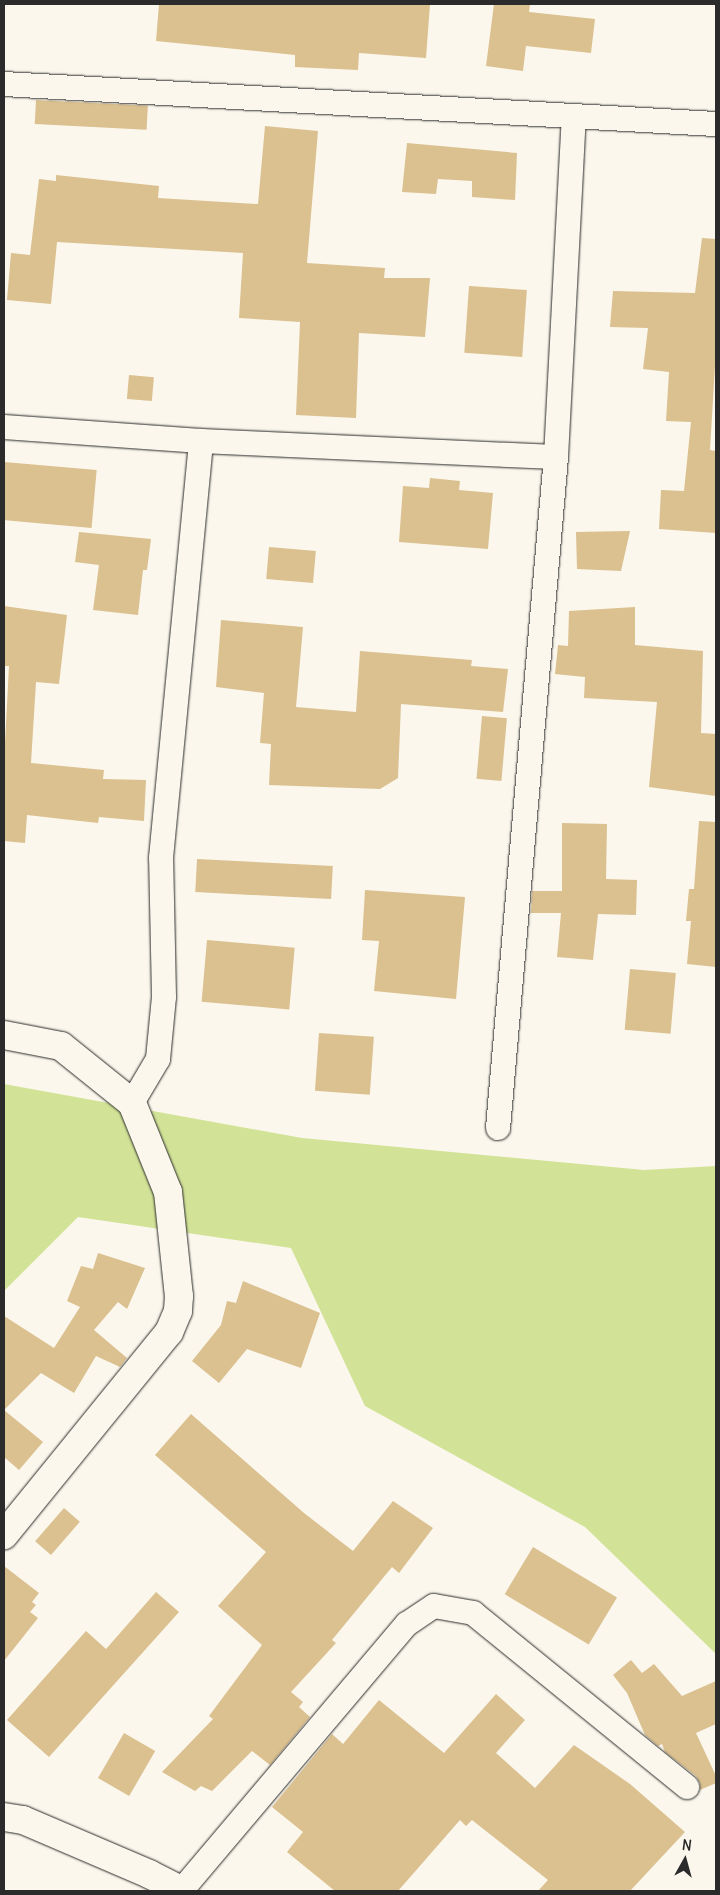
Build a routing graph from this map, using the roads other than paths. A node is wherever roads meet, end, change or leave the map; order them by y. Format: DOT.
graph roads {
  1 [pos="4,84"];
  2 [pos="574,116"];
  3 [pos="716,124"];
  4 [pos="4,427"];
  5 [pos="201,441"];
  6 [pos="556,457"];
  7 [pos="4,1034"];
  8 [pos="132,1103"];
  9 [pos="498,1128"];
  10 [pos="4,1534"];
  11 [pos="687,1787"];
  12 [pos="4,1817"];
  13 [pos="181,1891"];
  1 -- 2 [label="street"];
  2 -- 3 [label="street"];
  2 -- 6 [label="street"];
  4 -- 5 [label="street"];
  5 -- 6 [label="street"];
  5 -- 8 [label="street"];
  6 -- 9 [label="street"];
  7 -- 8 [label="street"];
  8 -- 10 [label="street"];
  11 -- 13 [label="street"];
  12 -- 13 [label="street"];
}
